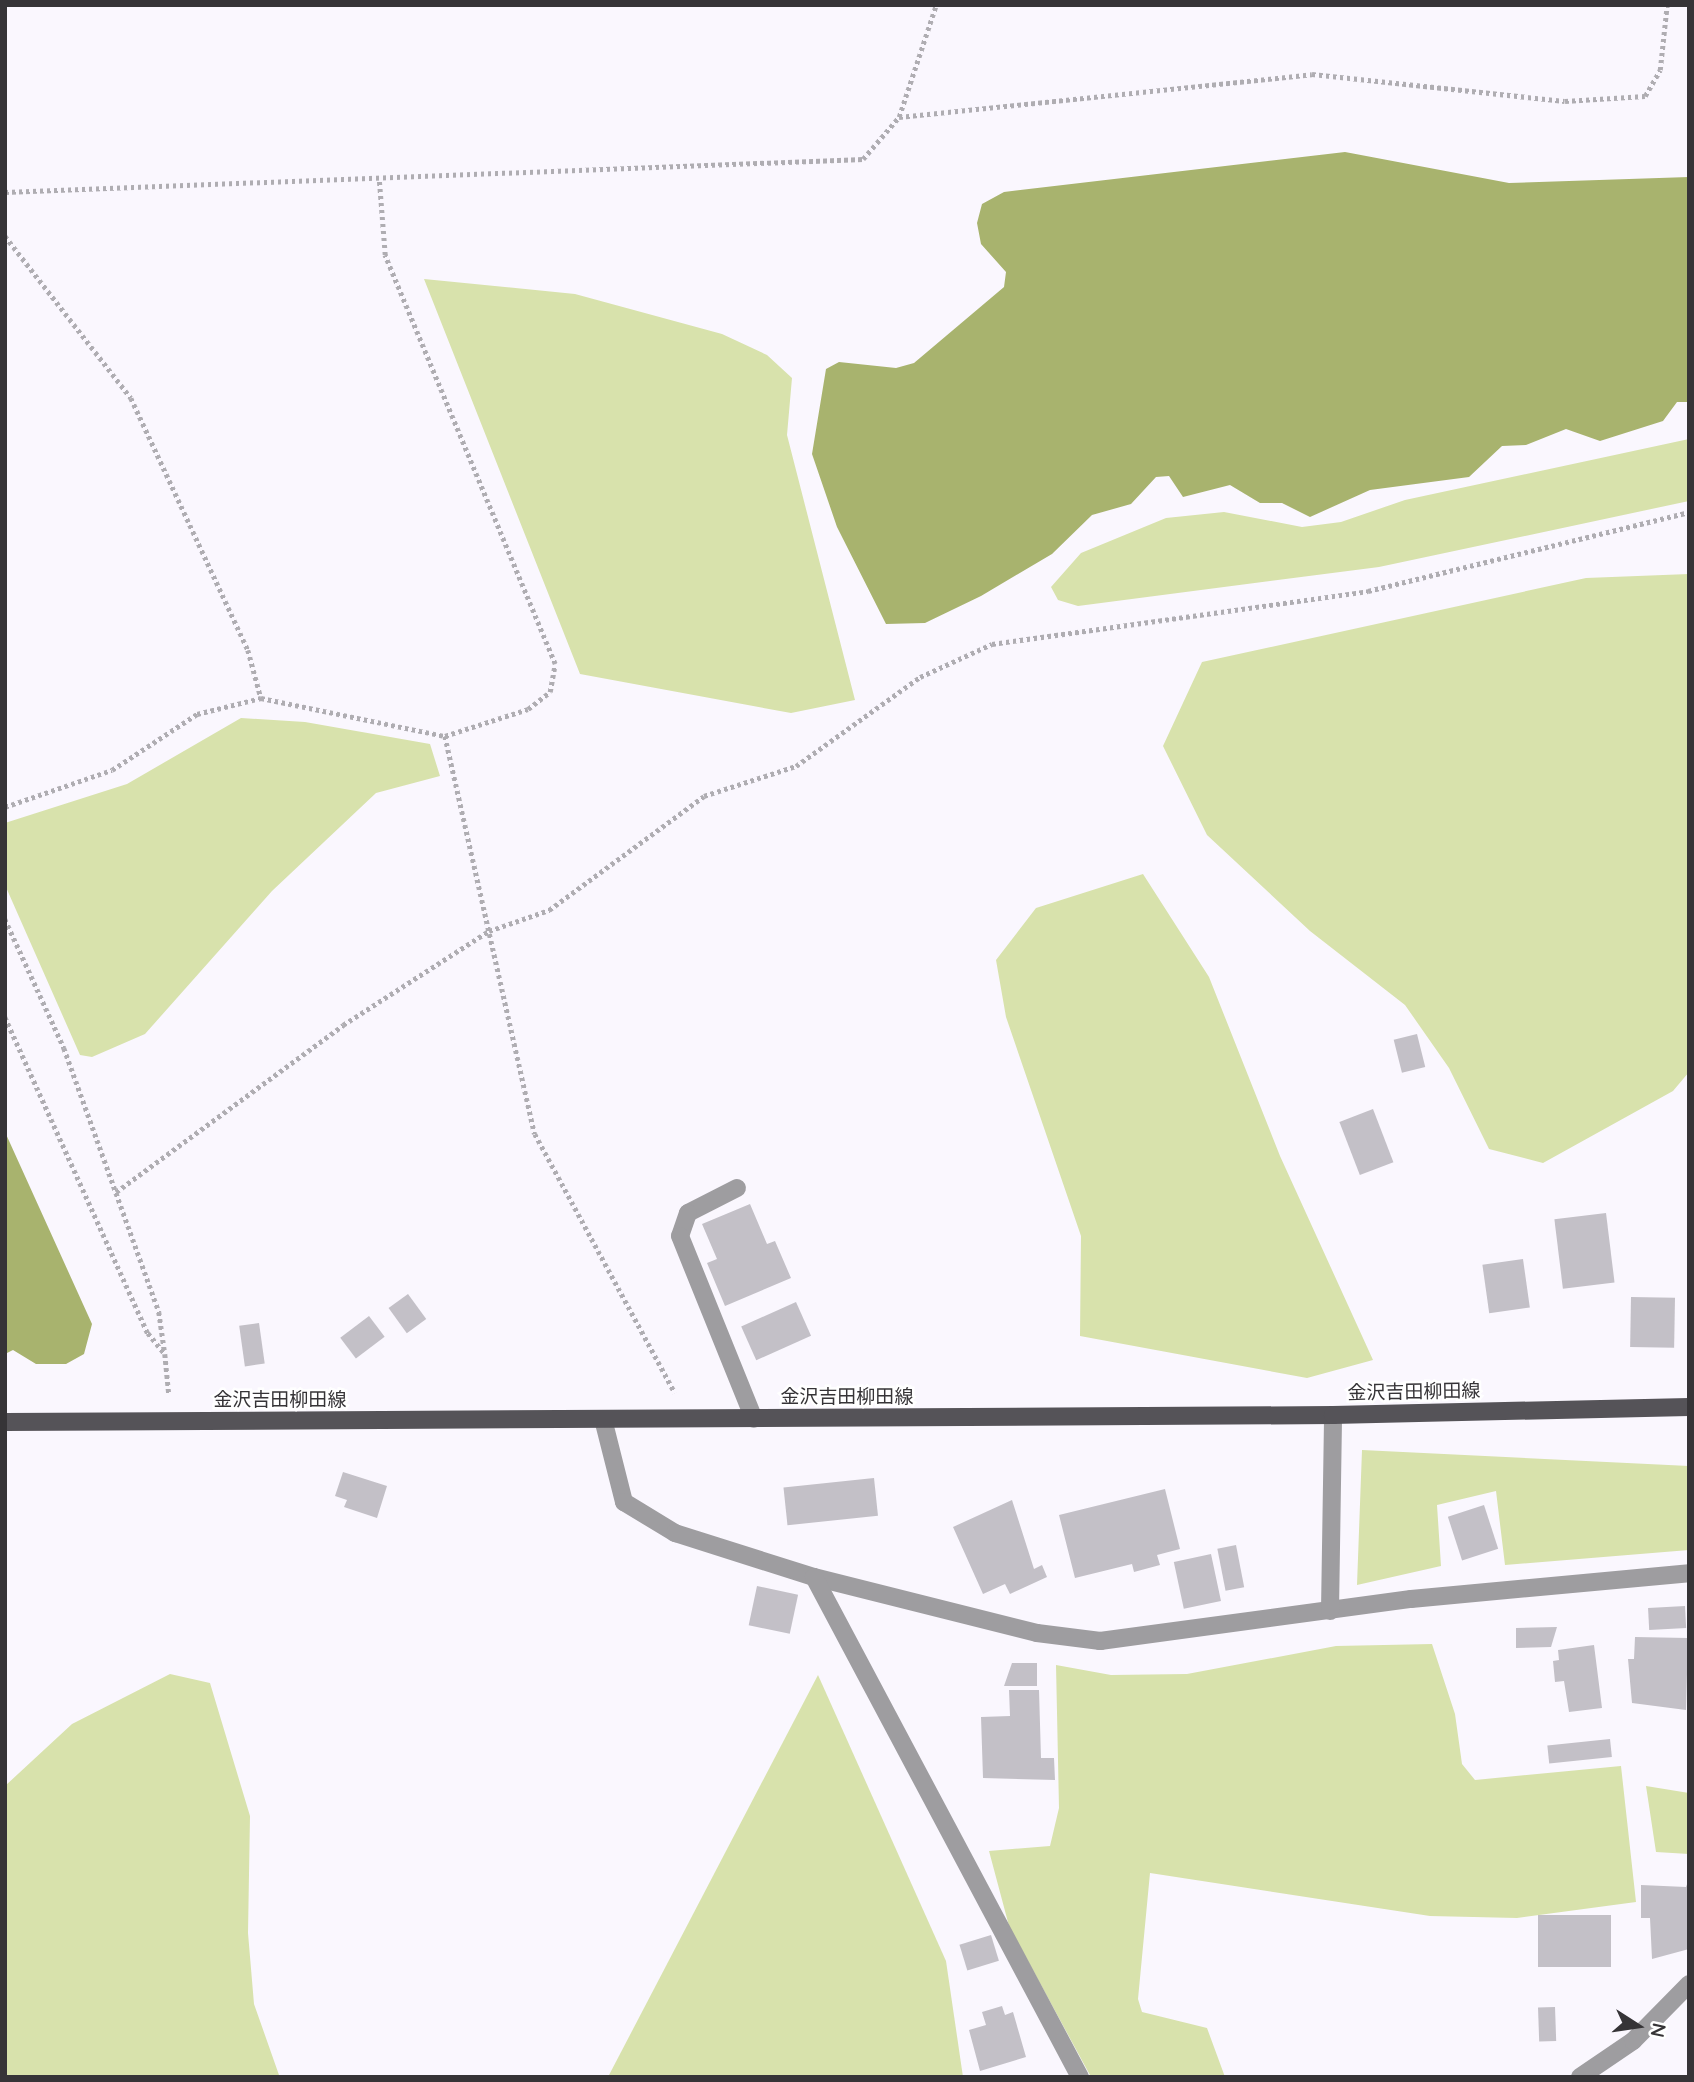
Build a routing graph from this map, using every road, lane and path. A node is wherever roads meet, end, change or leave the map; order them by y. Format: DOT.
graph roads {
  1 [pos="936,5"];
  2 [pos="1667,5"];
  3 [pos="899,117"];
  4 [pos="379,178"];
  5 [pos="5,192"];
  6 [pos="5,236"];
  7 [pos="1689,512"];
  8 [pos="261,698"];
  9 [pos="445,736"];
  10 [pos="5,807"];
  11 [pos="5,919"];
  12 [pos="489,930"];
  13 [pos="5,1017"];
  14 [pos="737,1188"];
  15 [pos="116,1192"];
  16 [pos="165,1354"];
  17 [pos="1689,1407"];
  18 [pos="1333,1415"];
  19 [pos="603,1419"];
  20 [pos="688,1419"];
  21 [pos="754,1419"];
  22 [pos="171,1421"];
  23 [pos="5,1422"];
  24 [pos="1689,1573"];
  25 [pos="814,1577"];
  26 [pos="1330,1611"];
  27 [pos="1689,1984"];
  28 [pos="1080,2077"];
  29 [pos="1580,2077"];
  1 -- 3 [label="path"];
  2 -- 3 [label="path"];
  3 -- 4 [label="path"];
  4 -- 5 [label="path"];
  4 -- 9 [label="path"];
  6 -- 8 [label="path"];
  7 -- 12 [label="path"];
  8 -- 9 [label="path"];
  8 -- 10 [label="path"];
  9 -- 12 [label="path"];
  11 -- 15 [label="path"];
  12 -- 15 [label="path"];
  12 -- 20 [label="path"];
  13 -- 16 [label="path"];
  14 -- 21 [label="street"];
  15 -- 16 [label="path"];
  16 -- 22 [label="path"];
  17 -- 18 [label="main road, 金沢吉田柳田線"];
  18 -- 21 [label="main road, 金沢吉田柳田線"];
  18 -- 26 [label="street"];
  19 -- 20 [label="main road, 金沢吉田柳田線"];
  19 -- 22 [label="main road, 金沢吉田柳田線"];
  19 -- 25 [label="street"];
  20 -- 21 [label="main road, 金沢吉田柳田線"];
  22 -- 23 [label="main road, 金沢吉田柳田線"];
  24 -- 26 [label="street"];
  25 -- 26 [label="street"];
  25 -- 28 [label="street"];
  27 -- 29 [label="street"];
}
